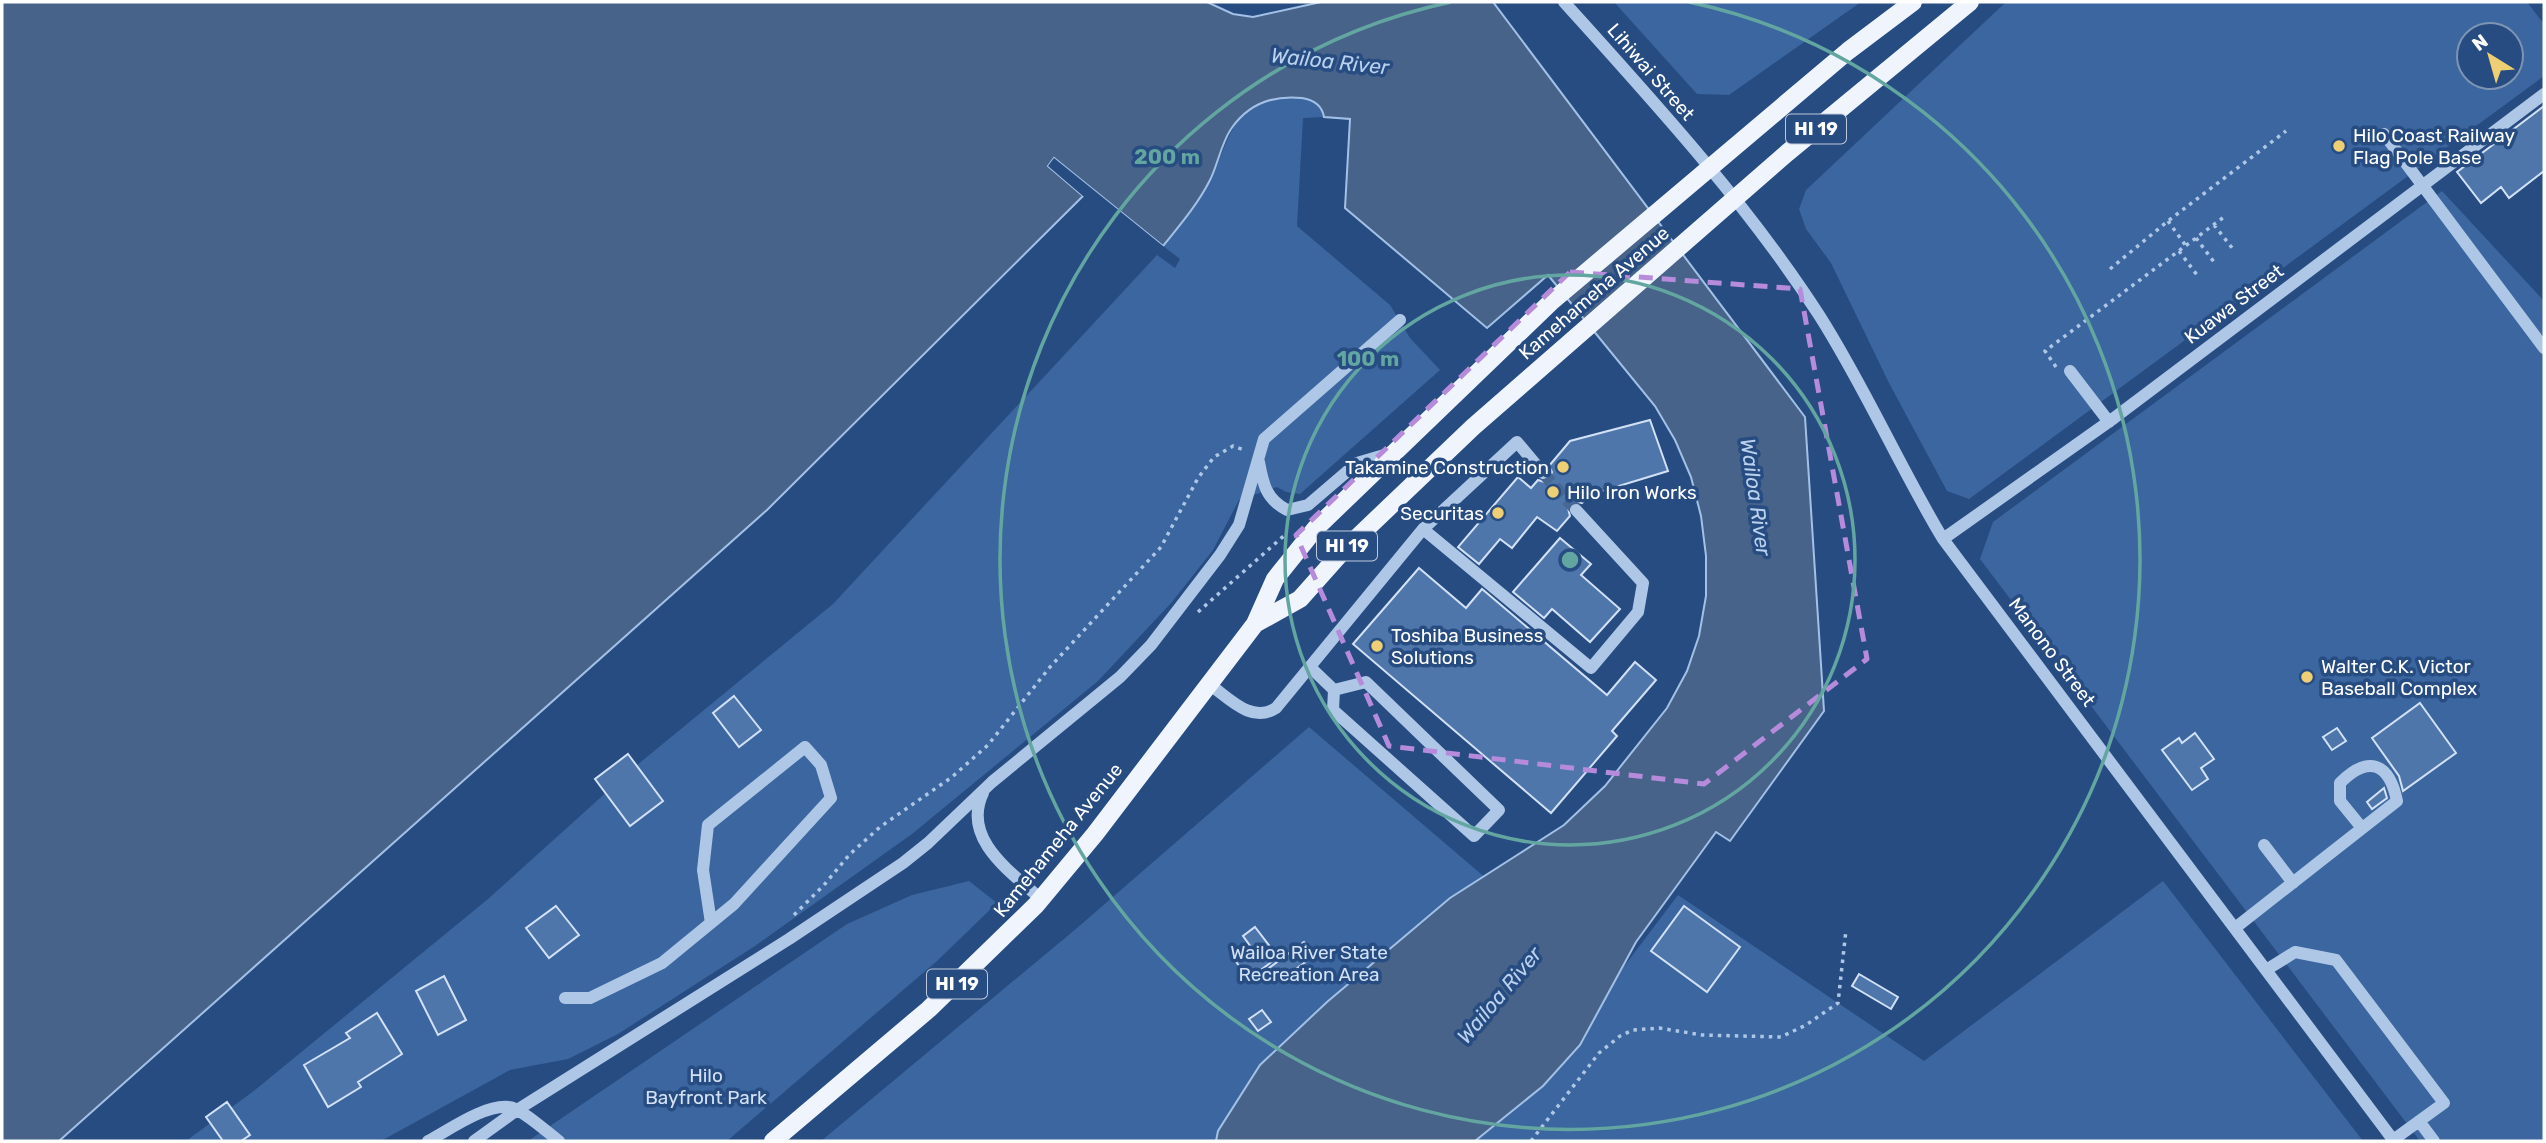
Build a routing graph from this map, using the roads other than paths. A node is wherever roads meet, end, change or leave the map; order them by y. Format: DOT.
graph roads {
  1 [pos="1564,2"];
  2 [pos="1913,2"];
  3 [pos="1970,2"];
  4 [pos="2544,94"];
  5 [pos="2384,134"];
  6 [pos="1709,167"];
  7 [pos="2423,185"];
  8 [pos="1737,198"];
  9 [pos="1400,320"];
  10 [pos="2544,348"];
  11 [pos="2065,371"];
  12 [pos="2109,422"];
  13 [pos="1394,452"];
  14 [pos="1258,454"];
  15 [pos="1543,473"];
  16 [pos="1576,510"];
  17 [pos="1423,529"];
  18 [pos="1943,539"];
  19 [pos="1255,624"];
  20 [pos="1310,667"];
  21 [pos="1209,684"];
  22 [pos="1334,690"];
  23 [pos="992,782"];
  24 [pos="2362,828"];
  25 [pos="2264,845"];
  26 [pos="2292,883"];
  27 [pos="1041,899"];
  28 [pos="711,923"];
  29 [pos="2235,928"];
  30 [pos="2266,970"];
  31 [pos="565,998"];
  32 [pos="517,1110"];
  33 [pos="2419,1121"];
  34 [pos="428,1141"];
  35 [pos="474,1141"];
  36 [pos="559,1141"];
  37 [pos="773,1141"];
  38 [pos="2393,1141"];
  39 [pos="2434,1141"];
  1 -- 6 [label="street, Lihiwai Street"];
  2 -- 6 [label="main road, Kamehameha Avenue / HI 19"];
  3 -- 8 [label="main road, Kamehameha Avenue / HI 19"];
  4 -- 7 [label="street, Kuawa Street"];
  5 -- 7 [label="street"];
  6 -- 8 [label="street, Manono Street"];
  6 -- 13 [label="main road, Kamehameha Avenue / HI 19"];
  7 -- 10 [label="street"];
  7 -- 12 [label="street, Kuawa Street"];
  8 -- 18 [label="street, Manono Street"];
  8 -- 19 [label="main road, Kamehameha Avenue / HI 19"];
  9 -- 14 [label="street"];
  11 -- 12 [label="street"];
  12 -- 18 [label="street, Kuawa Street"];
  13 -- 14 [label="street"];
  13 -- 19 [label="main road, Kamehameha Avenue / HI 19"];
  14 -- 23 [label="street"];
  15 -- 17 [label="street"];
  16 -- 17 [label="street"];
  17 -- 20 [label="street"];
  18 -- 29 [label="street, Manono Street"];
  19 -- 21 [label="main road, Kamehameha Avenue / HI 19"];
  20 -- 21 [label="street"];
  20 -- 22 [label="street"];
  21 -- 27 [label="main road, Kamehameha Avenue / HI 19"];
  22 -- 22 [label="street"];
  23 -- 27 [label="street"];
  23 -- 32 [label="street"];
  24 -- 24 [label="street"];
  24 -- 26 [label="street"];
  25 -- 26 [label="street"];
  26 -- 29 [label="street"];
  27 -- 37 [label="main road, Kamehameha Avenue / HI 19"];
  28 -- 28 [label="street"];
  28 -- 31 [label="street"];
  29 -- 30 [label="street, Manono Street"];
  30 -- 33 [label="street"];
  30 -- 38 [label="street, Manono Street"];
  32 -- 34 [label="street"];
  32 -- 35 [label="street"];
  32 -- 36 [label="street"];
  33 -- 38 [label="street"];
  33 -- 39 [label="street"];
}
